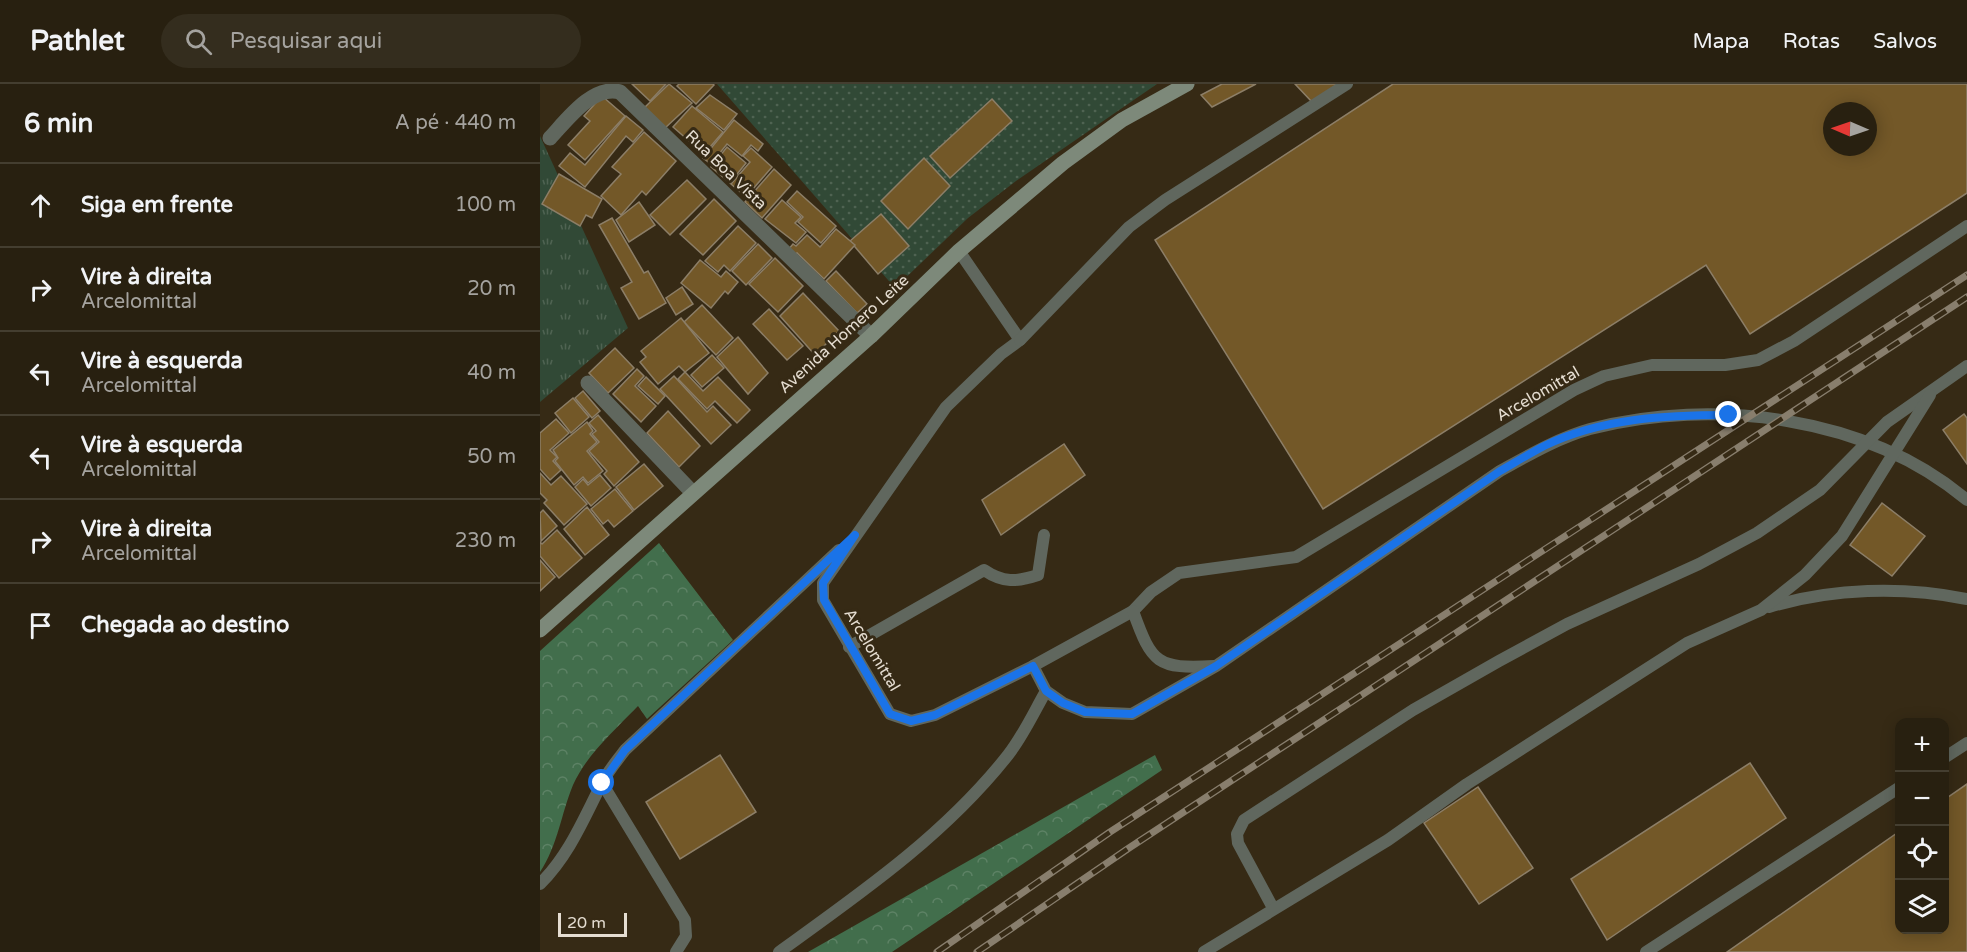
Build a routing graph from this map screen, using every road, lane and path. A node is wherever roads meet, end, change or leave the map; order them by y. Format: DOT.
graph roads {
  1 [pos="1187,84"];
  2 [pos="1347,84"];
  3 [pos="550,138"];
  4 [pos="1967,226"];
  5 [pos="959,251"];
  6 [pos="871,336"];
  7 [pos="1020,340"];
  8 [pos="1967,366"];
  9 [pos="588,383"];
  10 [pos="1934,389"];
  11 [pos="692,492"];
  12 [pos="1967,500"];
  13 [pos="855,535"];
  14 [pos="1044,535"];
  15 [pos="1967,599"];
  16 [pos="1761,610"];
  17 [pos="1133,611"];
  18 [pos="540,630"];
  19 [pos="849,647"];
  20 [pos="1033,666"];
  21 [pos="1216,666"];
  22 [pos="1046,691"];
  23 [pos="1967,743"];
  24 [pos="1949,755"];
  25 [pos="602,783"];
  26 [pos="1895,790"];
  27 [pos="540,884"];
  28 [pos="1273,908"];
  29 [pos="676,952"];
  30 [pos="779,952"];
  31 [pos="1204,952"];
  32 [pos="1646,952"];
  1 -- 5 [label="street, Avenida Homero Leite"];
  2 -- 7 [label="lane, Arcelomittal"];
  3 -- 6 [label="street, Rua Boa Vista"];
  4 -- 17 [label="lane, Arcelomittal"];
  5 -- 6 [label="street, Avenida Homero Leite"];
  5 -- 7 [label="lane"];
  6 -- 11 [label="street, Avenida Homero Leite"];
  7 -- 13 [label="lane, Arcelomittal"];
  8 -- 10 [label="lane"];
  9 -- 11 [label="street"];
  10 -- 16 [label="lane"];
  10 -- 28 [label="lane"];
  11 -- 18 [label="street, Avenida Homero Leite"];
  12 -- 21 [label="lane"];
  13 -- 19 [label="lane, Arcelomittal"];
  13 -- 25 [label="lane"];
  14 -- 19 [label="lane"];
  15 -- 16 [label="lane"];
  16 -- 28 [label="lane"];
  17 -- 20 [label="lane, Arcelomittal"];
  17 -- 21 [label="lane"];
  19 -- 20 [label="lane, Arcelomittal"];
  20 -- 22 [label="lane"];
  21 -- 22 [label="lane"];
  22 -- 30 [label="lane"];
  23 -- 24 [label="lane"];
  25 -- 27 [label="lane"];
  25 -- 29 [label="lane"];
  26 -- 32 [label="lane"];
  28 -- 31 [label="lane"];
}
